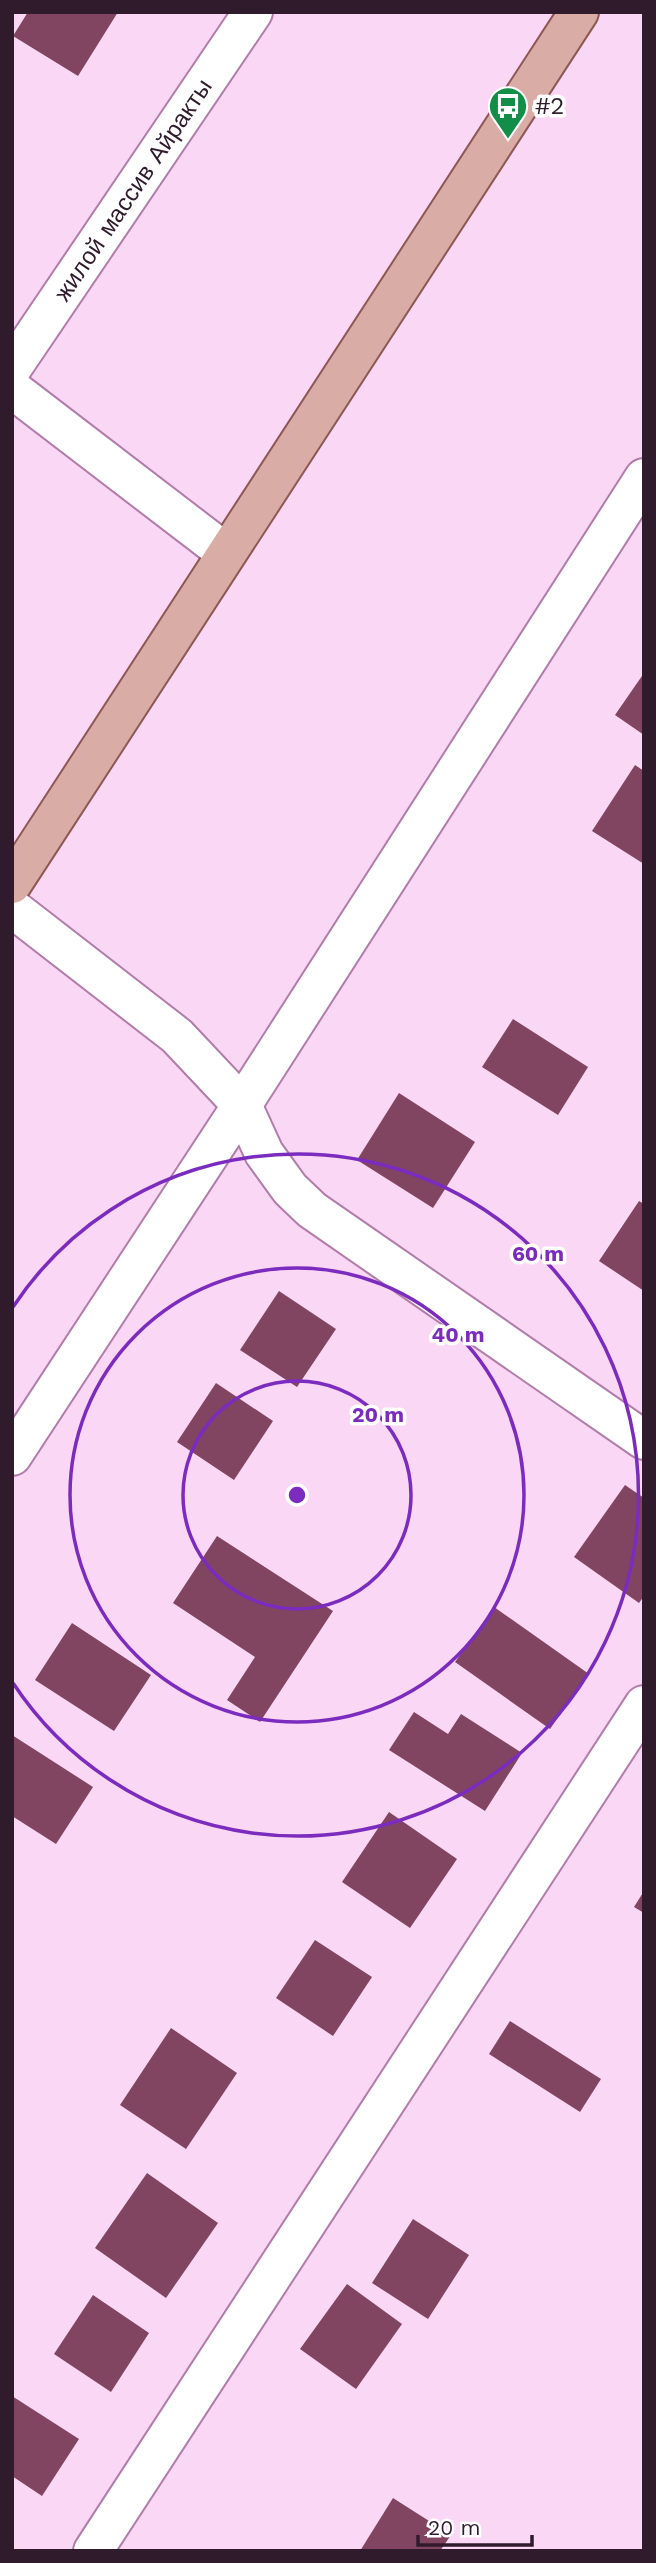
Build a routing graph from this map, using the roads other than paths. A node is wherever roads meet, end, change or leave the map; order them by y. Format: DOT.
graph roads {
  1 [pos="253,12"];
  2 [pos="579,12"];
  3 [pos="12,368"];
  4 [pos="12,389"];
  5 [pos="644,478"];
  6 [pos="226,553"];
  7 [pos="12,884"];
  8 [pos="12,908"];
  9 [pos="242,1105"];
  10 [pos="644,1440"];
  11 [pos="12,1457"];
  12 [pos="644,1705"];
  13 [pos="93,2551"];
  1 -- 3 [label="street, жилой массив Айракты"];
  2 -- 6 [label="main road"];
  4 -- 6 [label="street"];
  5 -- 9 [label="street"];
  6 -- 7 [label="main road"];
  8 -- 9 [label="street"];
  9 -- 10 [label="street"];
  9 -- 11 [label="street"];
  12 -- 13 [label="street"];
}
